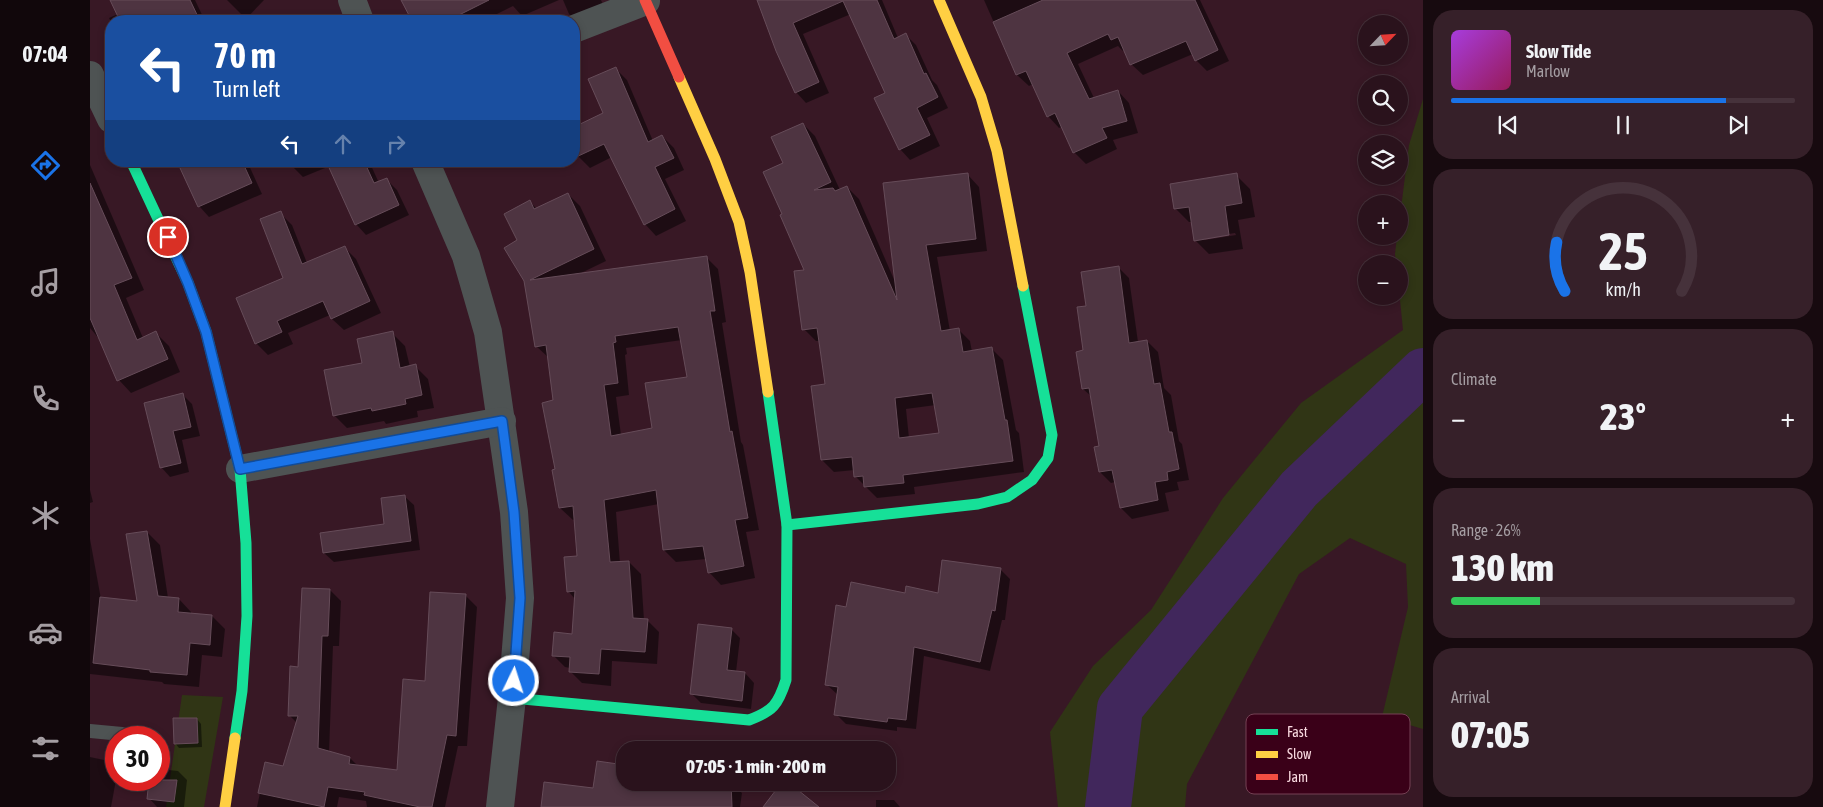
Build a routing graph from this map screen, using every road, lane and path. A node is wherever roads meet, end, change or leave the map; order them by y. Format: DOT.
graph roads {
  1 [pos="352,0"];
  2 [pos="646,0"];
  3 [pos="939,0"];
  4 [pos="358,15"];
  5 [pos="580,27"];
  6 [pos="90,74"];
  7 [pos="105,106"];
  8 [pos="134,167"];
  9 [pos="428,167"];
  10 [pos="502,421"];
  11 [pos="240,469"];
  12 [pos="787,525"];
  13 [pos="512,698"];
  14 [pos="90,731"];
  15 [pos="105,732"];
  16 [pos="225,807"];
  17 [pos="500,807"];
  1 -- 4 [label="street"];
  2 -- 5 [label="street"];
  2 -- 12 [label="street"];
  3 -- 12 [label="street"];
  6 -- 7 [label="street"];
  8 -- 11 [label="street"];
  9 -- 10 [label="street"];
  10 -- 11 [label="street"];
  10 -- 13 [label="street"];
  11 -- 16 [label="street"];
  12 -- 13 [label="street"];
  13 -- 17 [label="street"];
  14 -- 15 [label="lane"];
}
